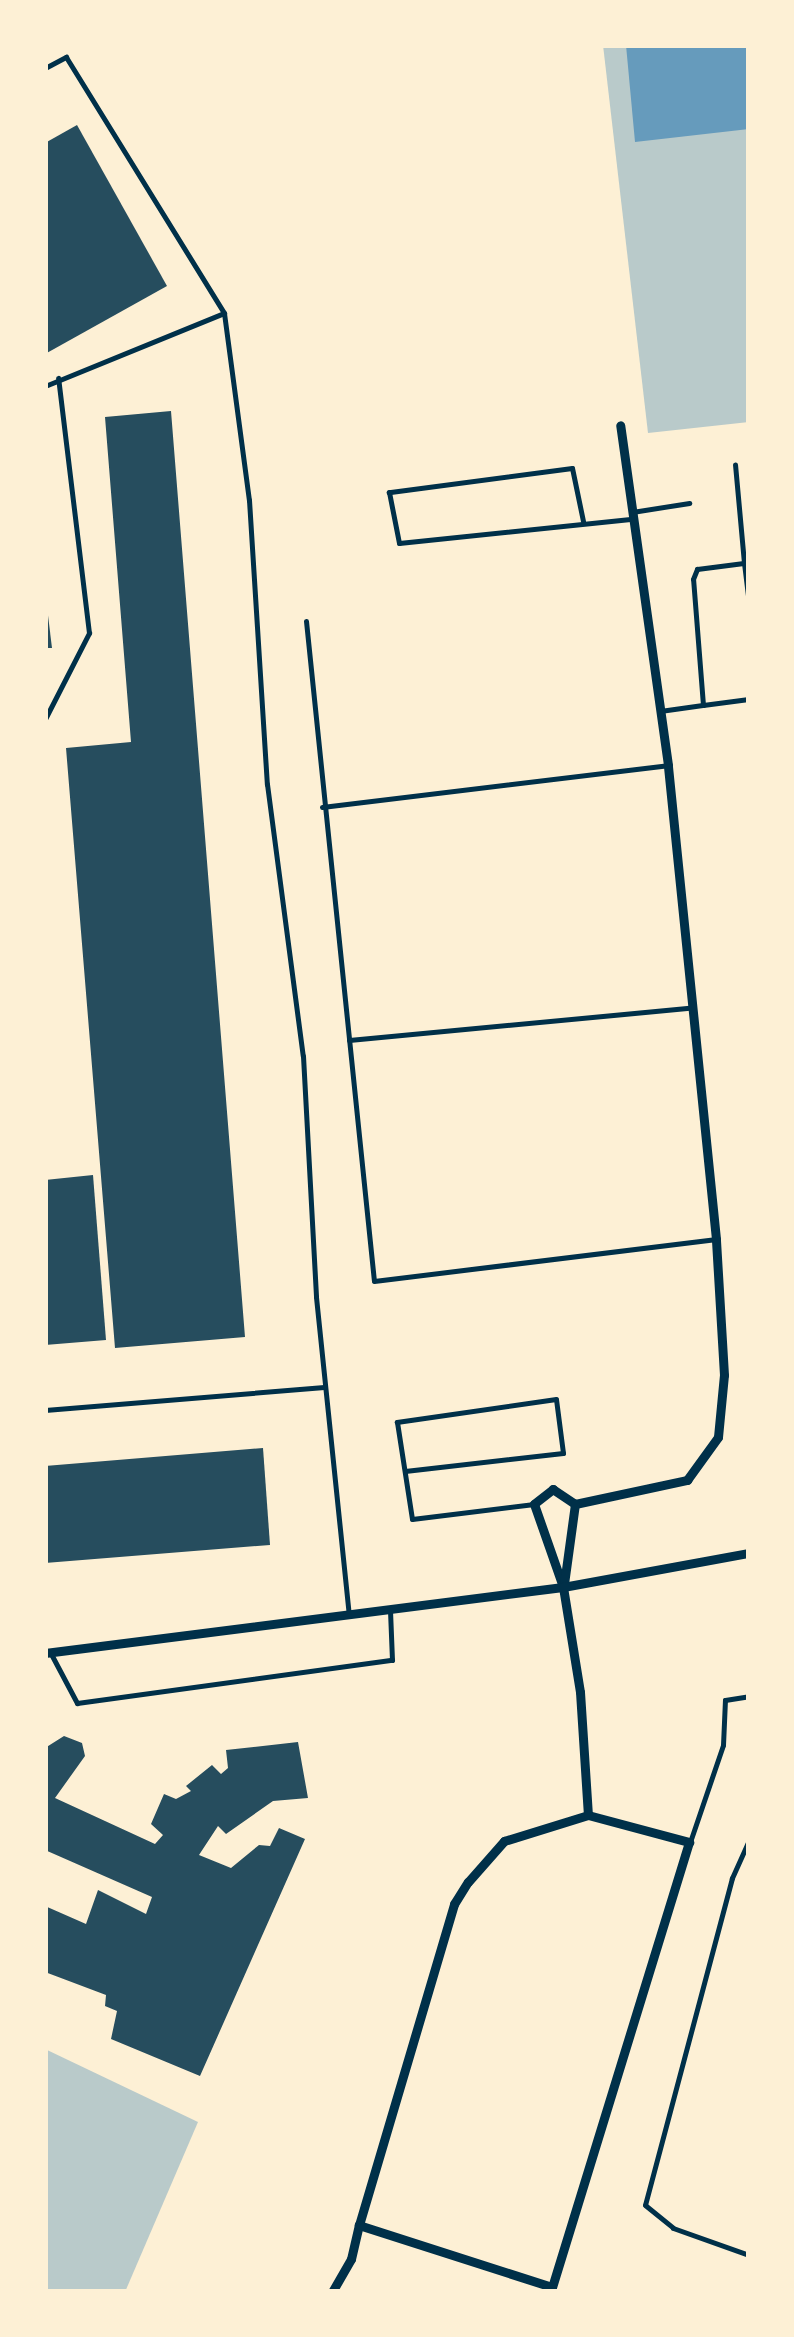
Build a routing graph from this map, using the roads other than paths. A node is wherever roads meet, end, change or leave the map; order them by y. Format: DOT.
graph roads {
  1 [pos="45,68"];
  2 [pos="224,314"];
  3 [pos="58,378"];
  4 [pos="45,386"];
  5 [pos="620,424"];
  6 [pos="735,464"];
  7 [pos="689,503"];
  8 [pos="632,516"];
  9 [pos="583,521"];
  10 [pos="744,564"];
  11 [pos="749,601"];
  12 [pos="306,621"];
  13 [pos="749,699"];
  14 [pos="703,705"];
  15 [pos="660,710"];
  16 [pos="45,719"];
  17 [pos="668,765"];
  18 [pos="322,808"];
  19 [pos="690,1008"];
  20 [pos="348,1040"];
  21 [pos="716,1239"];
  22 [pos="324,1388"];
  23 [pos="45,1410"];
  24 [pos="405,1471"];
  25 [pos="534,1504"];
  26 [pos="575,1504"];
  27 [pos="749,1554"];
  28 [pos="563,1587"];
  29 [pos="390,1610"];
  30 [pos="349,1615"];
  31 [pos="48,1653"];
  32 [pos="749,1696"];
  33 [pos="588,1815"];
  34 [pos="749,1840"];
  35 [pos="689,1842"];
  36 [pos="359,2225"];
  37 [pos="749,2256"];
  38 [pos="332,2292"];
  1 -- 2 [label="lane"];
  2 -- 3 [label="lane"];
  2 -- 22 [label="lane"];
  3 -- 4 [label="lane"];
  3 -- 16 [label="lane"];
  5 -- 8 [label="street"];
  6 -- 10 [label="lane"];
  7 -- 8 [label="lane"];
  8 -- 9 [label="lane"];
  8 -- 15 [label="street"];
  9 -- 9 [label="lane"];
  10 -- 11 [label="lane"];
  10 -- 14 [label="lane"];
  12 -- 18 [label="lane"];
  13 -- 14 [label="lane"];
  14 -- 15 [label="lane"];
  15 -- 17 [label="street"];
  17 -- 18 [label="lane"];
  17 -- 19 [label="street"];
  18 -- 20 [label="lane"];
  19 -- 20 [label="lane"];
  19 -- 21 [label="street"];
  20 -- 21 [label="lane"];
  21 -- 26 [label="street"];
  22 -- 23 [label="lane"];
  22 -- 30 [label="lane"];
  24 -- 24 [label="lane"];
  24 -- 25 [label="lane"];
  25 -- 26 [label="street"];
  25 -- 28 [label="street"];
  26 -- 28 [label="street"];
  27 -- 28 [label="street"];
  28 -- 29 [label="street"];
  28 -- 33 [label="street"];
  29 -- 30 [label="street"];
  29 -- 31 [label="lane"];
  30 -- 31 [label="street"];
  32 -- 35 [label="lane"];
  33 -- 35 [label="street"];
  33 -- 36 [label="street"];
  34 -- 37 [label="lane"];
  35 -- 36 [label="street"];
  36 -- 38 [label="street"];
}
